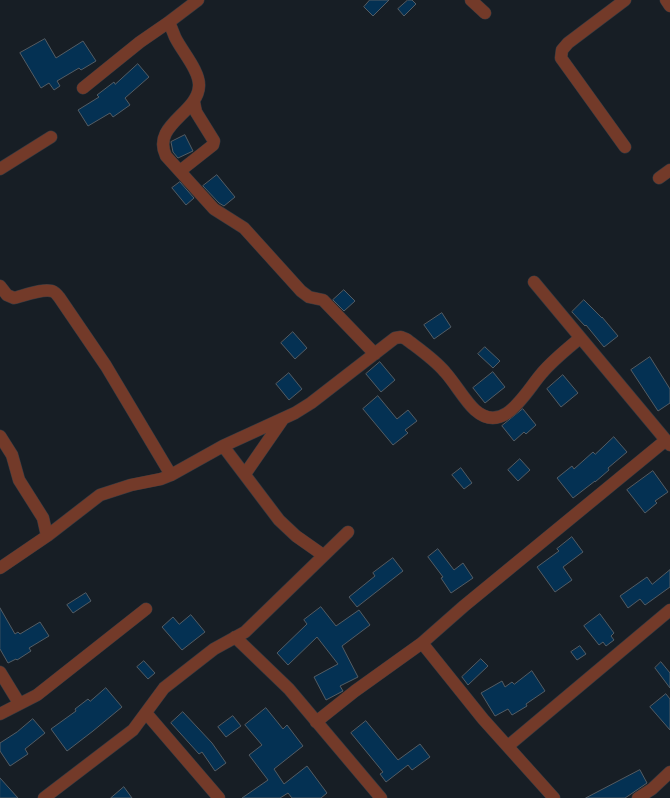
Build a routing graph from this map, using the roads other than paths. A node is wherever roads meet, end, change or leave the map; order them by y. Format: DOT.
graph roads {
  1 [pos="198,0"];
  2 [pos="471,0"];
  3 [pos="625,0"];
  4 [pos="666,0"];
  5 [pos="670,6"];
  6 [pos="485,13"];
  7 [pos="170,22"];
  8 [pos="82,88"];
  9 [pos="194,102"];
  10 [pos="51,137"];
  11 [pos="625,147"];
  12 [pos="0,168"];
  13 [pos="670,170"];
  14 [pos="180,171"];
  15 [pos="659,178"];
  16 [pos="534,282"];
  17 [pos="0,286"];
  18 [pos="580,338"];
  19 [pos="375,354"];
  20 [pos="283,419"];
  21 [pos="0,436"];
  22 [pos="668,443"];
  23 [pos="223,446"];
  24 [pos="245,474"];
  25 [pos="171,475"];
  26 [pos="348,532"];
  27 [pos="47,536"];
  28 [pos="324,555"];
  29 [pos="0,568"];
  30 [pos="146,609"];
  31 [pos="670,610"];
  32 [pos="236,637"];
  33 [pos="422,643"];
  34 [pos="0,672"];
  35 [pos="19,703"];
  36 [pos="146,713"];
  37 [pos="0,714"];
  38 [pos="316,722"];
  39 [pos="508,746"];
  40 [pos="670,772"];
  41 [pos="51,796"];
  42 [pos="219,798"];
  43 [pos="381,798"];
  44 [pos="554,798"];
  45 [pos="638,798"];
  1 -- 7 [label="street"];
  2 -- 6 [label="street"];
  3 -- 11 [label="street"];
  4 -- 5 [label="street"];
  7 -- 8 [label="street"];
  7 -- 9 [label="street"];
  9 -- 14 [label="street"];
  9 -- 14 [label="street"];
  10 -- 12 [label="street"];
  13 -- 15 [label="street"];
  14 -- 19 [label="street"];
  16 -- 18 [label="street"];
  17 -- 25 [label="street"];
  18 -- 19 [label="street"];
  18 -- 22 [label="street"];
  19 -- 20 [label="street"];
  20 -- 23 [label="street"];
  20 -- 24 [label="street"];
  21 -- 27 [label="street"];
  22 -- 33 [label="street"];
  23 -- 24 [label="street"];
  23 -- 25 [label="street"];
  24 -- 28 [label="street"];
  25 -- 27 [label="street"];
  26 -- 28 [label="street"];
  27 -- 29 [label="street"];
  28 -- 32 [label="street"];
  30 -- 35 [label="street"];
  31 -- 39 [label="street"];
  32 -- 36 [label="street"];
  32 -- 38 [label="street"];
  33 -- 38 [label="street"];
  33 -- 39 [label="street"];
  34 -- 35 [label="street"];
  35 -- 37 [label="street"];
  36 -- 41 [label="street"];
  36 -- 42 [label="street"];
  38 -- 43 [label="street"];
  39 -- 44 [label="street"];
  40 -- 45 [label="street"];
}
